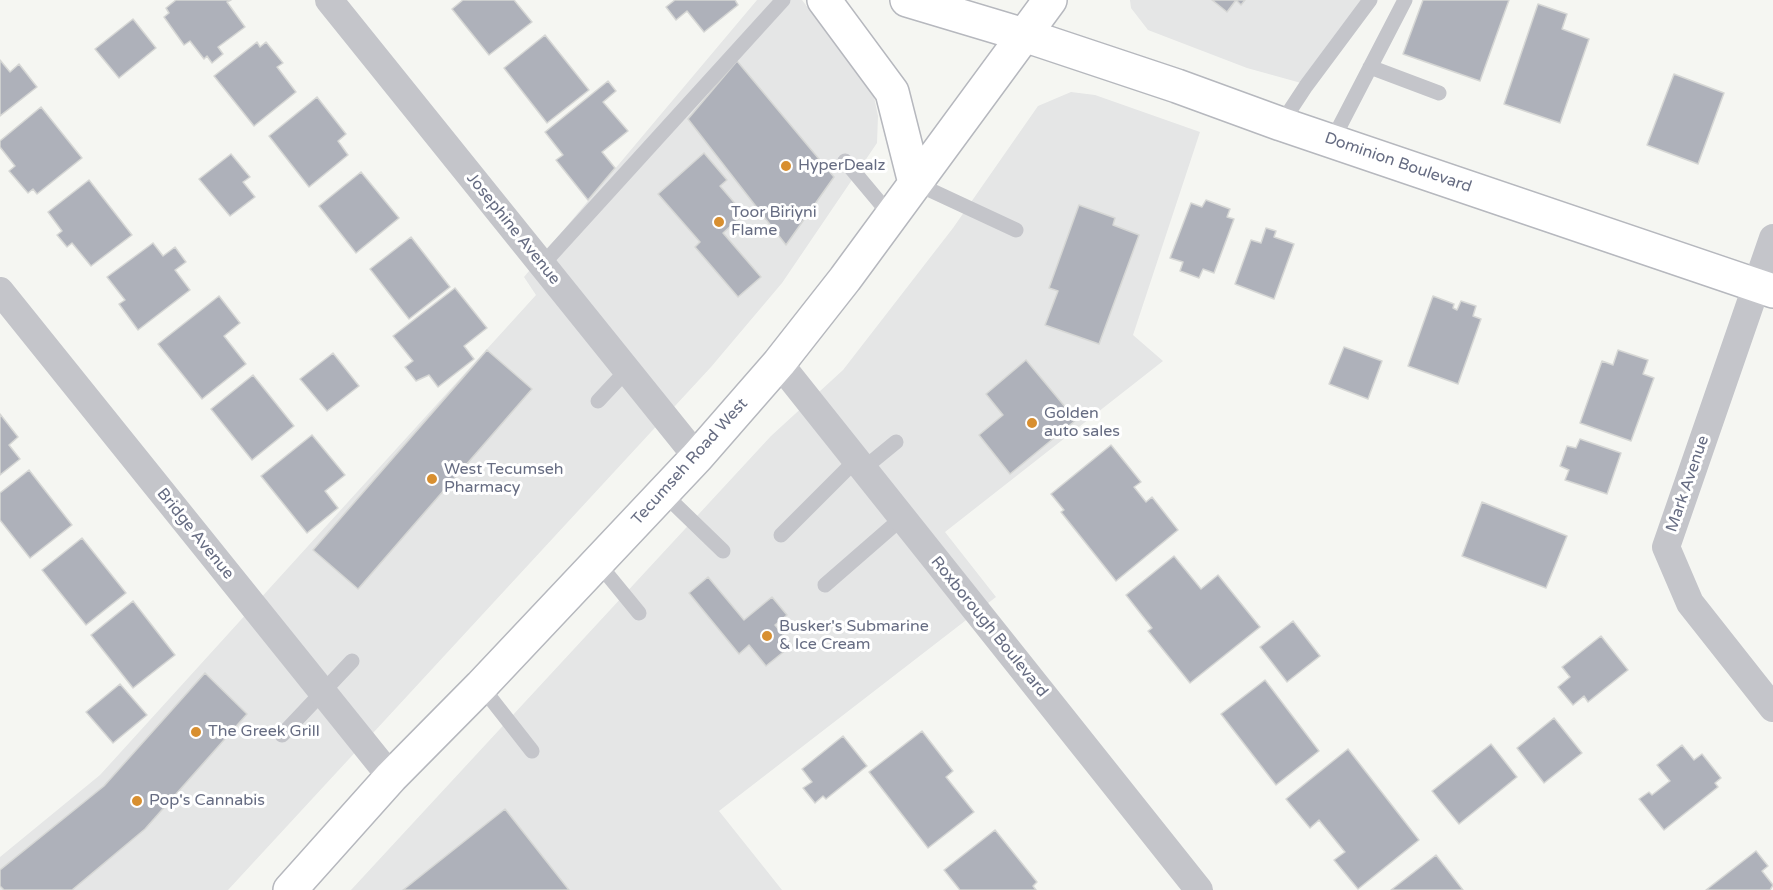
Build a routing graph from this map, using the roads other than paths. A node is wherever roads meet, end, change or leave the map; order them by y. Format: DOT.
graph roads {
  1 [pos="330,0"];
  2 [pos="783,0"];
  3 [pos="824,0"];
  4 [pos="907,0"];
  5 [pos="1050,0"];
  6 [pos="1370,0"];
  7 [pos="1405,0"];
  8 [pos="1024,35"];
  9 [pos="1370,67"];
  10 [pos="1439,93"];
  11 [pos="1281,124"];
  12 [pos="1332,141"];
  13 [pos="845,161"];
  14 [pos="915,183"];
  15 [pos="891,216"];
  16 [pos="1016,230"];
  17 [pos="1773,238"];
  18 [pos="542,265"];
  19 [pos="1765,288"];
  20 [pos="0,291"];
  21 [pos="778,363"];
  22 [pos="627,370"];
  23 [pos="598,400"];
  24 [pos="896,442"];
  25 [pos="697,457"];
  26 [pos="860,464"];
  27 [pos="663,493"];
  28 [pos="902,518"];
  29 [pos="781,535"];
  30 [pos="723,551"];
  31 [pos="597,563"];
  32 [pos="825,585"];
  33 [pos="639,612"];
  34 [pos="351,661"];
  35 [pos="481,686"];
  36 [pos="322,692"];
  37 [pos="1773,708"];
  38 [pos="282,735"];
  39 [pos="532,751"];
  40 [pos="391,777"];
  41 [pos="290,890"];
  42 [pos="1199,890"];
  1 -- 18 [label="street, Josephine Avenue"];
  2 -- 18 [label="lane"];
  3 -- 14 [label="main road"];
  4 -- 8 [label="main road, Dominion Boulevard"];
  5 -- 8 [label="main road, Tecumseh Road West"];
  6 -- 11 [label="lane"];
  7 -- 9 [label="lane"];
  8 -- 11 [label="main road, Dominion Boulevard"];
  8 -- 14 [label="main road, Tecumseh Road West"];
  9 -- 10 [label="lane"];
  9 -- 12 [label="lane"];
  11 -- 12 [label="main road, Dominion Boulevard"];
  12 -- 19 [label="main road, Dominion Boulevard"];
  13 -- 15 [label="lane"];
  14 -- 15 [label="main road, Tecumseh Road West"];
  14 -- 16 [label="lane"];
  15 -- 21 [label="main road, Tecumseh Road West"];
  17 -- 19 [label="street, Mark Avenue"];
  18 -- 22 [label="street, Josephine Avenue"];
  19 -- 37 [label="street, Mark Avenue"];
  20 -- 36 [label="street, Bridge Avenue"];
  21 -- 25 [label="main road, Tecumseh Road West"];
  21 -- 26 [label="street, Roxborough Boulevard"];
  22 -- 23 [label="lane"];
  22 -- 25 [label="street, Josephine Avenue"];
  24 -- 26 [label="lane"];
  25 -- 27 [label="main road, Tecumseh Road West"];
  26 -- 28 [label="street, Roxborough Boulevard"];
  26 -- 29 [label="lane"];
  27 -- 30 [label="lane"];
  27 -- 31 [label="main road, Tecumseh Road West"];
  28 -- 32 [label="lane"];
  28 -- 42 [label="street, Roxborough Boulevard"];
  31 -- 33 [label="lane"];
  31 -- 35 [label="main road, Tecumseh Road West"];
  34 -- 36 [label="lane"];
  35 -- 39 [label="lane"];
  35 -- 40 [label="main road, Tecumseh Road West"];
  36 -- 38 [label="lane"];
  36 -- 40 [label="street, Bridge Avenue"];
  40 -- 41 [label="main road, Tecumseh Road West"];
}
